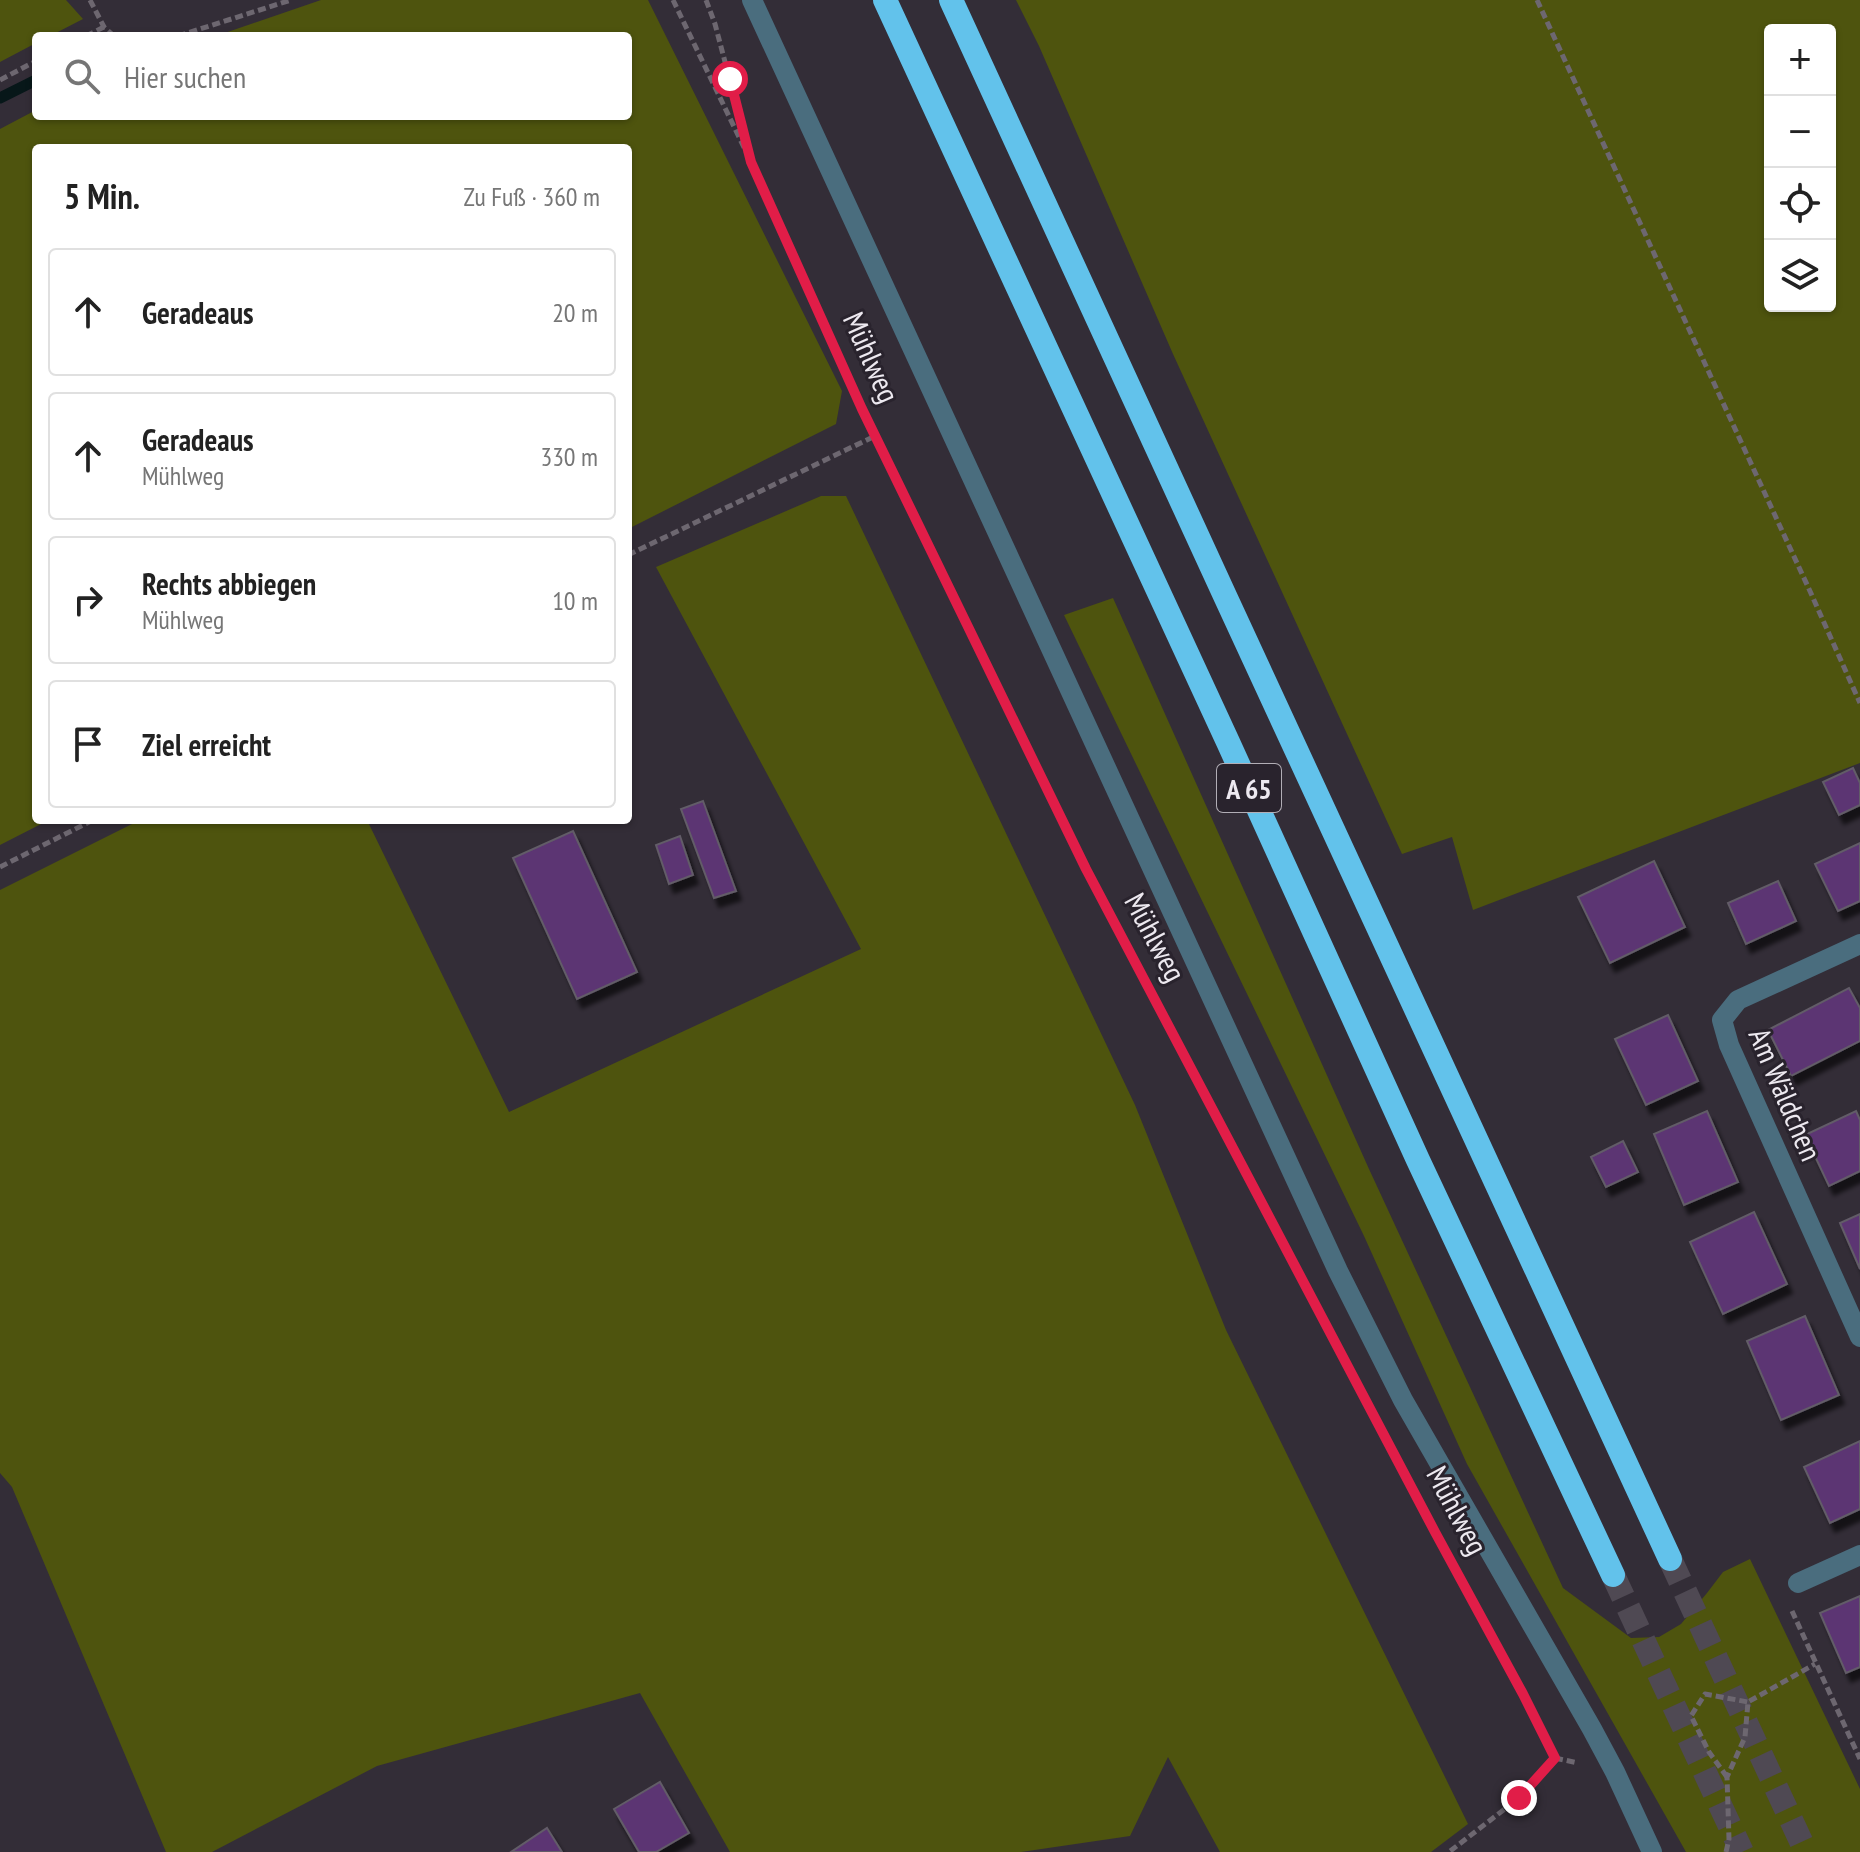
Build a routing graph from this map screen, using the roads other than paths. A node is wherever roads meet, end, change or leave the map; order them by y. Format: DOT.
graph roads {
  1 [pos="752,0"];
  2 [pos="885,0"];
  3 [pos="951,0"];
  4 [pos="1860,944"];
  5 [pos="1860,1337"];
  6 [pos="1860,1555"];
  7 [pos="1670,1559"];
  8 [pos="1613,1575"];
  9 [pos="1798,1583"];
  10 [pos="1652,1852"];
  1 -- 10 [label="street"];
  2 -- 8 [label="highway, A 65"];
  3 -- 7 [label="highway, A 65"];
  4 -- 5 [label="street, Am Wäldchen"];
  6 -- 9 [label="street"];
}
